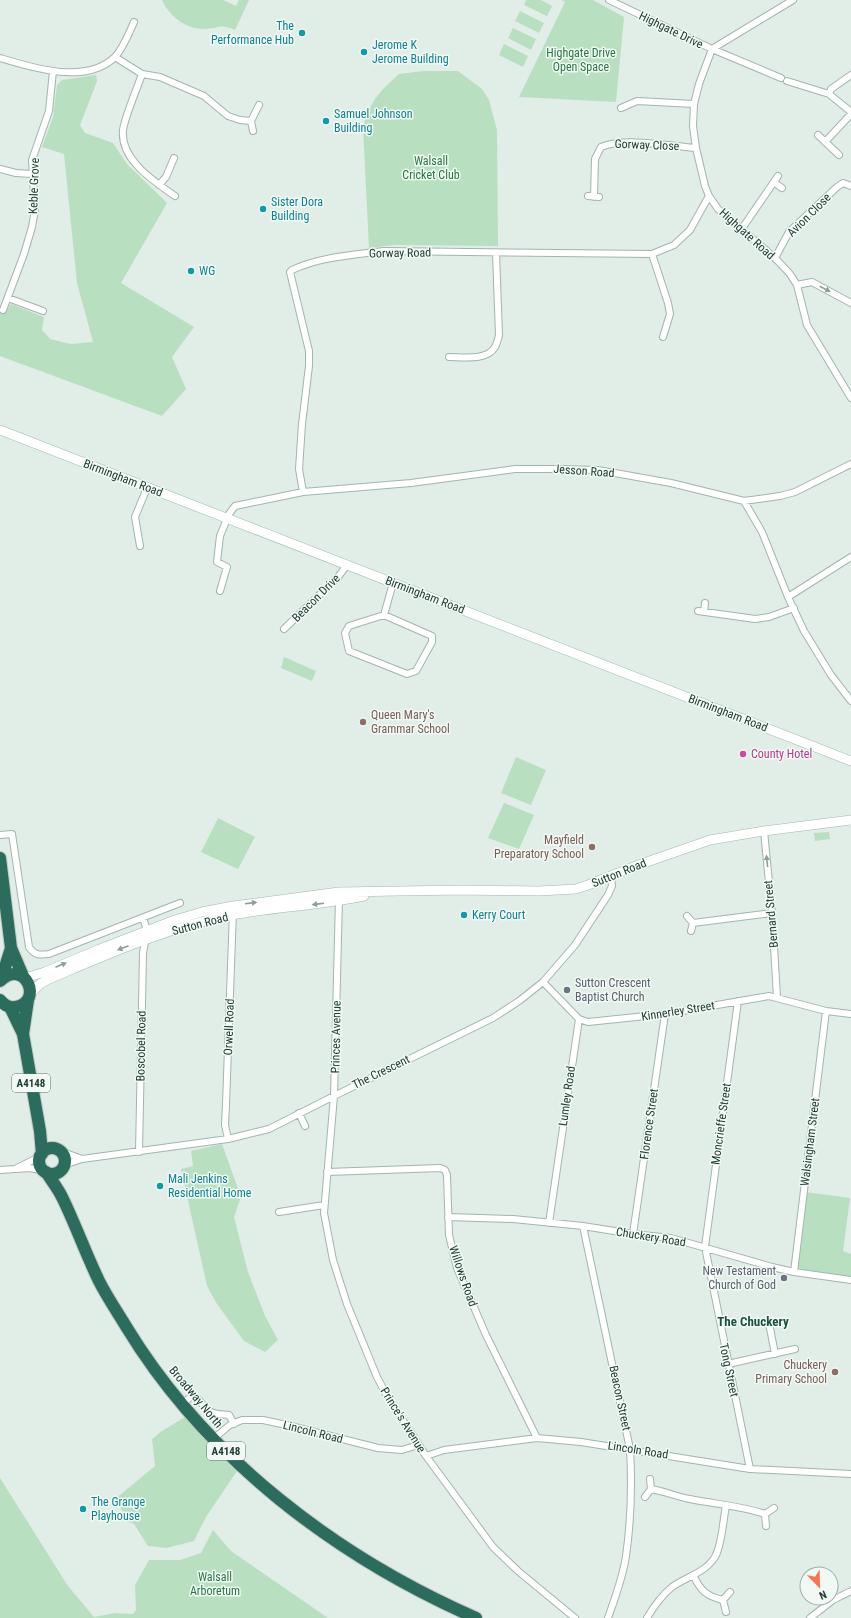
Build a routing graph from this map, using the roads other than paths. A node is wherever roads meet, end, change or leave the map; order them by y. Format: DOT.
graph roads {
  1 [pos="609,0"];
  2 [pos="793,0"];
  3 [pos="134,22"];
  4 [pos="712,49"];
  5 [pos="115,57"];
  6 [pos="0,58"];
  7 [pos="53,71"];
  8 [pos="142,74"];
  9 [pos="851,75"];
  10 [pos="781,78"];
  11 [pos="787,81"];
  12 [pos="829,94"];
  13 [pos="694,104"];
  14 [pos="259,105"];
  15 [pos="621,108"];
  16 [pos="851,113"];
  17 [pos="251,121"];
  18 [pos="253,131"];
  19 [pos="818,135"];
  20 [pos="826,142"];
  21 [pos="696,148"];
  22 [pos="839,155"];
  23 [pos="174,158"];
  24 [pos="0,169"];
  25 [pos="32,174"];
  26 [pos="778,176"];
  27 [pos="775,183"];
  28 [pos="160,185"];
  29 [pos="851,186"];
  30 [pos="782,188"];
  31 [pos="175,196"];
  32 [pos="709,196"];
  33 [pos="593,197"];
  34 [pos="741,230"];
  35 [pos="496,252"];
  36 [pos="652,254"];
  37 [pos="774,258"];
  38 [pos="797,285"];
  39 [pos="8,298"];
  40 [pos="851,303"];
  41 [pos="3,310"];
  42 [pos="43,311"];
  43 [pos="663,337"];
  44 [pos="459,349"];
  45 [pos="449,357"];
  46 [pos="459,357"];
  47 [pos="851,398"];
  48 [pos="0,430"];
  49 [pos="851,464"];
  50 [pos="147,488"];
  51 [pos="303,492"];
  52 [pos="744,501"];
  53 [pos="227,519"];
  54 [pos="140,546"];
  55 [pos="851,557"];
  56 [pos="347,565"];
  57 [pos="393,583"];
  58 [pos="220,591"];
  59 [pos="788,597"];
  60 [pos="705,603"];
  61 [pos="794,608"];
  62 [pos="384,615"];
  63 [pos="284,629"];
  64 [pos="851,701"];
  65 [pos="851,761"];
  66 [pos="851,820"];
  67 [pos="764,831"];
  68 [pos="0,835"];
  69 [pos="0,858"];
  70 [pos="611,876"];
  71 [pos="339,897"];
  72 [pos="180,903"];
  73 [pos="234,906"];
  74 [pos="772,913"];
  75 [pos="233,915"];
  76 [pos="687,916"];
  77 [pos="143,918"];
  78 [pos="693,923"];
  79 [pos="146,930"];
  80 [pos="691,931"];
  81 [pos="145,940"];
  82 [pos="11,948"];
  83 [pos="24,977"];
  84 [pos="0,980"];
  85 [pos="543,982"];
  86 [pos="29,997"];
  87 [pos="777,997"];
  88 [pos="738,1001"];
  89 [pos="5,1006"];
  90 [pos="826,1011"];
  91 [pos="665,1014"];
  92 [pos="851,1014"];
  93 [pos="579,1019"];
  94 [pos="23,1034"];
  95 [pos="334,1096"];
  96 [pos="299,1114"];
  97 [pos="305,1126"];
  98 [pos="40,1131"];
  99 [pos="228,1139"];
  100 [pos="57,1150"];
  101 [pos="139,1152"];
  102 [pos="41,1155"];
  103 [pos="82,1159"];
  104 [pos="64,1166"];
  105 [pos="16,1168"];
  106 [pos="0,1170"];
  107 [pos="45,1172"];
  108 [pos="327,1172"];
  109 [pos="63,1199"];
  110 [pos="324,1205"];
  111 [pos="279,1212"];
  112 [pos="448,1217"];
  113 [pos="549,1223"];
  114 [pos="583,1226"];
  115 [pos="632,1234"];
  116 [pos="705,1247"];
  117 [pos="794,1272"];
  118 [pos="851,1280"];
  119 [pos="769,1323"];
  120 [pos="795,1349"];
  121 [pos="775,1354"];
  122 [pos="728,1364"];
  123 [pos="182,1404"];
  124 [pos="234,1424"];
  125 [pos="537,1438"];
  126 [pos="213,1439"];
  127 [pos="418,1445"];
  128 [pos="630,1449"];
  129 [pos="426,1456"];
  130 [pos="750,1469"];
  131 [pos="851,1474"];
  132 [pos="650,1479"];
  133 [pos="651,1489"];
  134 [pos="645,1497"];
  135 [pos="726,1506"];
  136 [pos="774,1508"];
  137 [pos="765,1514"];
  138 [pos="766,1526"];
  139 [pos="693,1575"];
  140 [pos="851,1591"];
  141 [pos="730,1592"];
  142 [pos="724,1600"];
  143 [pos="726,1612"];
  144 [pos="476,1618"];
  145 [pos="575,1618"];
  146 [pos="608,1618"];
  147 [pos="647,1618"];
  148 [pos="810,1618"];
  1 -- 4 [label="street, Highgate Drive"];
  2 -- 4 [label="street"];
  3 -- 5 [label="street"];
  4 -- 10 [label="street, Highgate Drive"];
  4 -- 13 [label="street, Highgate Road"];
  5 -- 7 [label="street"];
  5 -- 8 [label="street"];
  6 -- 7 [label="street"];
  7 -- 25 [label="street, Keble Grove"];
  8 -- 17 [label="street"];
  8 -- 28 [label="street"];
  9 -- 12 [label="street"];
  11 -- 12 [label="street"];
  12 -- 16 [label="street"];
  13 -- 15 [label="street"];
  13 -- 21 [label="street, Highgate Road"];
  14 -- 17 [label="street"];
  16 -- 20 [label="street"];
  17 -- 18 [label="street"];
  19 -- 20 [label="street"];
  20 -- 22 [label="street"];
  21 -- 32 [label="street, Highgate Road"];
  21 -- 33 [label="street, Gorway Close"];
  23 -- 28 [label="street"];
  24 -- 25 [label="street"];
  25 -- 39 [label="street, Keble Grove"];
  26 -- 27 [label="street"];
  27 -- 30 [label="street"];
  27 -- 34 [label="street"];
  28 -- 31 [label="street"];
  29 -- 37 [label="street, Avion Close"];
  32 -- 34 [label="street, Highgate Road"];
  32 -- 36 [label="street, Gorway Road"];
  34 -- 37 [label="street, Highgate Road"];
  35 -- 36 [label="street, Gorway Road"];
  35 -- 46 [label="street"];
  35 -- 51 [label="street, Gorway Road"];
  36 -- 43 [label="street"];
  37 -- 38 [label="street, Highgate Road"];
  38 -- 40 [label="street, one-way"];
  38 -- 47 [label="street"];
  39 -- 41 [label="street, Keble Grove"];
  39 -- 42 [label="street"];
  44 -- 46 [label="street"];
  45 -- 46 [label="street"];
  48 -- 50 [label="street, Birmingham Road"];
  49 -- 52 [label="street"];
  50 -- 53 [label="street, Birmingham Road"];
  50 -- 54 [label="street"];
  51 -- 52 [label="street, Jesson Road"];
  51 -- 53 [label="street, Jesson Road"];
  52 -- 59 [label="street"];
  53 -- 56 [label="street, Birmingham Road"];
  53 -- 58 [label="street"];
  55 -- 59 [label="street"];
  56 -- 57 [label="street, Birmingham Road"];
  56 -- 63 [label="street, Beacon Drive"];
  57 -- 62 [label="street"];
  57 -- 65 [label="street, Birmingham Road"];
  59 -- 61 [label="street"];
  60 -- 61 [label="street"];
  61 -- 64 [label="street"];
  62 -- 62 [label="street"];
  66 -- 67 [label="street, Sutton Road"];
  67 -- 70 [label="street, Sutton Road"];
  74 -- 67 [label="street, Bernard Street, one-way"];
  68 -- 77 [label="street"];
  69 -- 82 [label="highway, A4148"];
  70 -- 71 [label="street, Sutton Road"];
  70 -- 85 [label="street, The Crescent"];
  73 -- 71 [label="street, Sutton Road, one-way"];
  71 -- 75 [label="street, Sutton Road, one-way"];
  71 -- 95 [label="street, Princes Avenue"];
  72 -- 77 [label="street"];
  73 -- 75 [label="street, Orwell Road"];
  73 -- 79 [label="street, Sutton Road"];
  74 -- 78 [label="street"];
  74 -- 87 [label="street, Bernard Street"];
  75 -- 81 [label="street, Sutton Road"];
  75 -- 99 [label="street, Orwell Road"];
  76 -- 78 [label="street"];
  77 -- 79 [label="street, Boscobel Road"];
  78 -- 80 [label="street"];
  79 -- 81 [label="street, Boscobel Road"];
  83 -- 79 [label="street, Sutton Road, one-way"];
  81 -- 86 [label="street, Sutton Road, one-way"];
  81 -- 101 [label="street, Boscobel Road"];
  82 -- 83 [label="highway, A4148"];
  82 -- 84 [label="highway, A4148"];
  83 -- 84 [label="highway, A4148"];
  83 -- 86 [label="highway, A4148"];
  85 -- 93 [label="street"];
  85 -- 95 [label="street, The Crescent"];
  86 -- 89 [label="highway, A4148"];
  86 -- 94 [label="highway, A4148"];
  87 -- 88 [label="street, Kinnerley Street"];
  87 -- 90 [label="street, Kinnerley Street"];
  88 -- 91 [label="street, Kinnerley Street"];
  88 -- 116 [label="street, Moncrieffe Street"];
  89 -- 94 [label="highway, A4148"];
  90 -- 92 [label="street, Kinnerley Street"];
  90 -- 117 [label="street, Walsingham Street"];
  91 -- 93 [label="street, Kinnerley Street"];
  91 -- 115 [label="street, Florence Street"];
  93 -- 113 [label="street, Lumley Road"];
  94 -- 98 [label="highway, A4148"];
  95 -- 96 [label="street, The Crescent"];
  95 -- 108 [label="street, Princes Avenue"];
  96 -- 97 [label="street"];
  96 -- 99 [label="street, The Crescent"];
  98 -- 100 [label="highway"];
  98 -- 102 [label="highway"];
  99 -- 101 [label="street, The Crescent"];
  100 -- 102 [label="highway"];
  100 -- 103 [label="street, The Crescent"];
  100 -- 104 [label="highway"];
  101 -- 103 [label="street, The Crescent"];
  102 -- 105 [label="street"];
  102 -- 107 [label="highway"];
  103 -- 104 [label="street, The Crescent"];
  104 -- 107 [label="highway"];
  104 -- 109 [label="highway, Broadway North / A4148"];
  105 -- 106 [label="street"];
  105 -- 107 [label="street"];
  107 -- 109 [label="highway, Broadway North / A4148"];
  108 -- 110 [label="street, Prince's Avenue"];
  108 -- 112 [label="street, Willows Road"];
  109 -- 123 [label="highway, Broadway North / A4148"];
  110 -- 111 [label="street"];
  110 -- 127 [label="street, Prince's Avenue"];
  112 -- 113 [label="street, Chuckery Road"];
  112 -- 125 [label="street, Willows Road"];
  113 -- 114 [label="street, Chuckery Road"];
  114 -- 115 [label="street, Chuckery Road"];
  114 -- 128 [label="street, Beacon Street"];
  115 -- 116 [label="street, Chuckery Road"];
  116 -- 117 [label="street, Chuckery Road"];
  116 -- 122 [label="street, Tong Street"];
  117 -- 118 [label="street, Chuckery Road"];
  119 -- 121 [label="street"];
  120 -- 121 [label="street"];
  121 -- 122 [label="street"];
  122 -- 130 [label="street, Tong Street"];
  123 -- 124 [label="street"];
  123 -- 126 [label="highway, Broadway North / A4148"];
  124 -- 126 [label="street, Lincoln Road"];
  124 -- 127 [label="street, Lincoln Road"];
  125 -- 128 [label="street, Lincoln Road"];
  125 -- 129 [label="street, Lincoln Road"];
  126 -- 144 [label="highway, Broadway North / A4148"];
  127 -- 129 [label="street, Prince's Avenue"];
  128 -- 130 [label="street, Lincoln Road"];
  128 -- 146 [label="street, Beacon Street"];
  129 -- 145 [label="street, Prince's Avenue"];
  130 -- 131 [label="street, Lincoln Road"];
  132 -- 133 [label="street"];
  133 -- 134 [label="street"];
  133 -- 135 [label="street"];
  135 -- 137 [label="street"];
  135 -- 139 [label="street"];
  136 -- 137 [label="street"];
  137 -- 138 [label="street"];
  139 -- 142 [label="street"];
  139 -- 147 [label="street"];
  140 -- 148 [label="street"];
  141 -- 142 [label="street"];
  142 -- 143 [label="street"];
}
